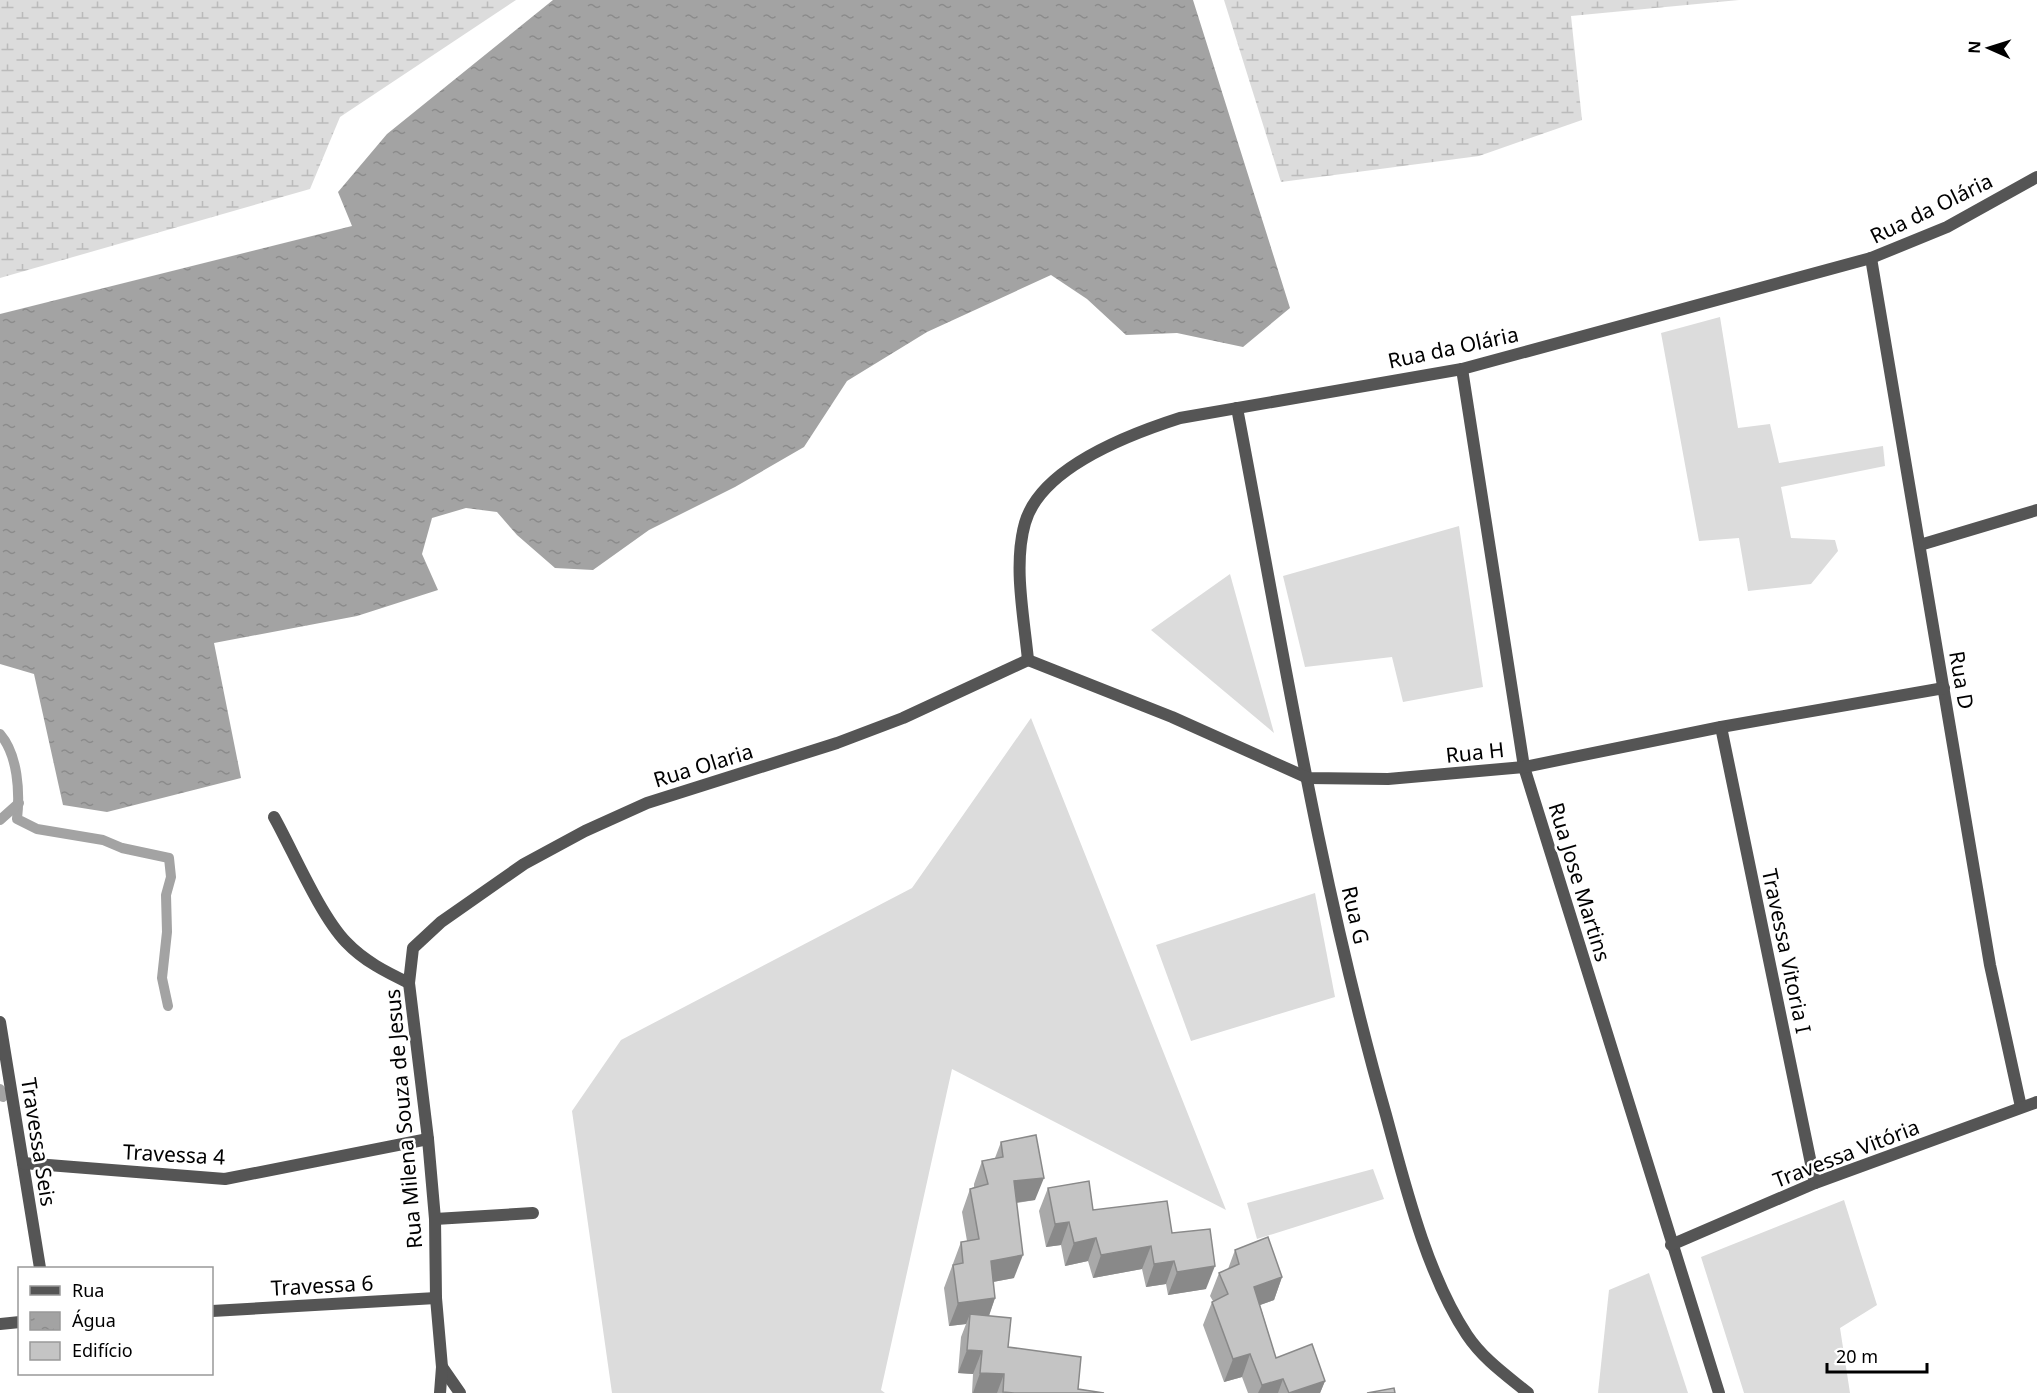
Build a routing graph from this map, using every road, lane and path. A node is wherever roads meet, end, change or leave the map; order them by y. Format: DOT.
graph roads {
  1 [pos="2037,177"];
  2 [pos="1871,258"];
  3 [pos="1462,369"];
  4 [pos="1237,408"];
  5 [pos="2037,510"];
  6 [pos="1920,546"];
  7 [pos="1028,660"];
  8 [pos="1944,688"];
  9 [pos="1721,727"];
  10 [pos="1524,767"];
  11 [pos="1308,778"];
  12 [pos="274,816"];
  13 [pos="413,948"];
  14 [pos="408,983"];
  15 [pos="0,1022"];
  16 [pos="2037,1102"];
  17 [pos="2021,1107"];
  18 [pos="428,1139"];
  19 [pos="23,1163"];
  20 [pos="1815,1184"];
  21 [pos="533,1213"];
  22 [pos="435,1219"];
  23 [pos="1671,1245"];
  24 [pos="40,1267"];
  25 [pos="435,1298"];
  26 [pos="213,1311"];
  27 [pos="18,1322"];
  28 [pos="0,1324"];
  29 [pos="442,1367"];
  30 [pos="440,1393"];
  31 [pos="460,1393"];
  32 [pos="1528,1393"];
  33 [pos="1719,1393"];
  1 -- 2 [label="street, Rua da Olária"];
  2 -- 3 [label="street, Rua da Olária"];
  2 -- 6 [label="street, Rua D"];
  3 -- 4 [label="street, Rua da Olária"];
  3 -- 10 [label="street, Rua Jose Martins"];
  4 -- 7 [label="street, Rua da Olária"];
  4 -- 11 [label="street, Rua G"];
  5 -- 6 [label="street"];
  6 -- 8 [label="street, Rua D"];
  7 -- 11 [label="street, Rua H"];
  7 -- 13 [label="street, Rua Olaria"];
  8 -- 9 [label="street, Rua H"];
  8 -- 17 [label="street, Rua D"];
  9 -- 10 [label="street, Rua H"];
  9 -- 20 [label="street, Travessa Vitoria I"];
  10 -- 11 [label="street, Rua H"];
  10 -- 23 [label="street, Rua Jose Martins"];
  11 -- 32 [label="street, Rua G"];
  12 -- 14 [label="street"];
  13 -- 14 [label="street, Rua Milena Souza de Jesus"];
  14 -- 18 [label="street, Rua Milena Souza de Jesus"];
  15 -- 19 [label="street, Travessa Seis"];
  16 -- 17 [label="street, Travessa Vitória"];
  17 -- 20 [label="street, Travessa Vitória"];
  18 -- 19 [label="street, Travessa 4"];
  18 -- 22 [label="street, Rua Milena Souza de Jesus"];
  19 -- 24 [label="street, Travessa Seis"];
  20 -- 23 [label="street, Travessa Vitória"];
  21 -- 22 [label="street"];
  22 -- 25 [label="street, Rua Milena Souza de Jesus"];
  23 -- 33 [label="street, Rua Jose Martins"];
  25 -- 26 [label="street, Travessa 6"];
  25 -- 29 [label="street, Rua Milena Souza de Jesus"];
  27 -- 28 [label="street"];
  29 -- 30 [label="street, Rua Milena Souza de Jesus"];
  29 -- 31 [label="street"];
}
